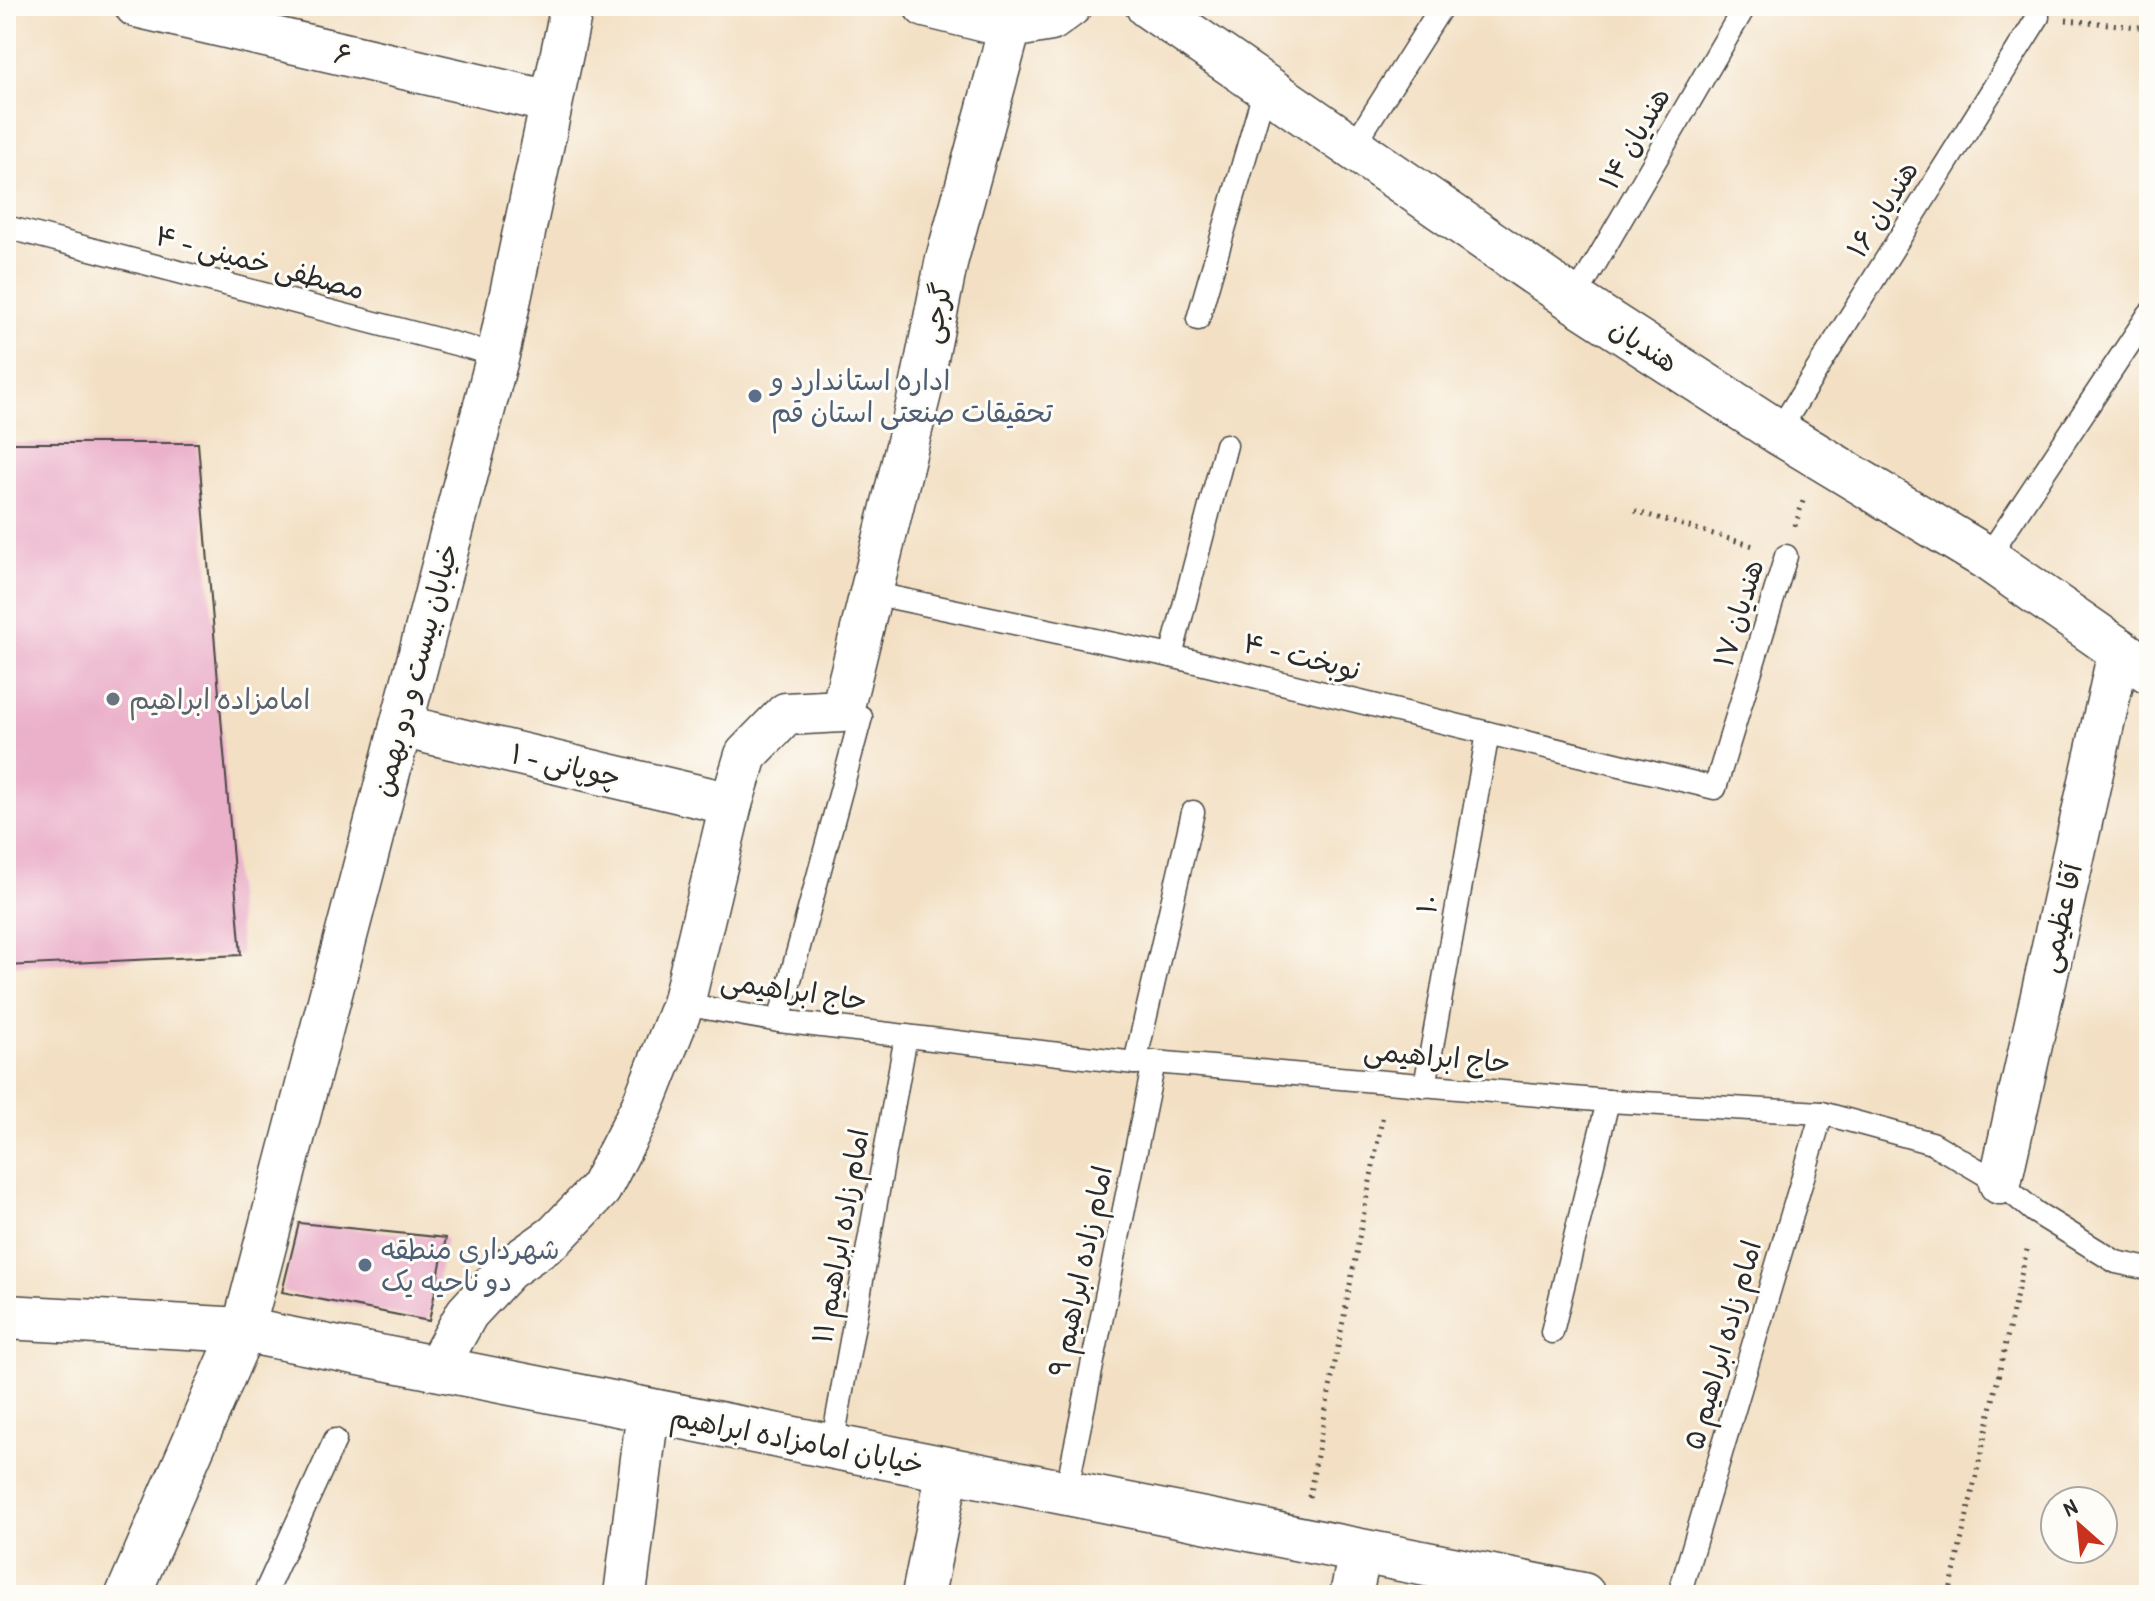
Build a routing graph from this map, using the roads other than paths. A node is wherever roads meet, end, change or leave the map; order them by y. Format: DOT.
graph roads {
  1 [pos="136,6"];
  2 [pos="572,6"];
  3 [pos="925,6"];
  4 [pos="1070,6"];
  5 [pos="1148,6"];
  6 [pos="1442,6"];
  7 [pos="1745,6"];
  8 [pos="2038,17"];
  9 [pos="1010,27"];
  10 [pos="1266,85"];
  11 [pos="551,102"];
  12 [pos="1352,148"];
  13 [pos="6,227"];
  14 [pos="1574,300"];
  15 [pos="2149,314"];
  16 [pos="1198,319"];
  17 [pos="498,355"];
  18 [pos="1778,432"];
  19 [pos="1226,445"];
  20 [pos="1786,556"];
  21 [pos="1987,558"];
  22 [pos="871,593"];
  23 [pos="1171,656"];
  24 [pos="2134,662"];
  25 [pos="842,711"];
  26 [pos="401,726"];
  27 [pos="1488,733"];
  28 [pos="1715,788"];
  29 [pos="731,804"];
  30 [pos="1193,812"];
  31 [pos="683,1004"];
  32 [pos="779,1021"];
  33 [pos="906,1036"];
  34 [pos="1145,1062"];
  35 [pos="1425,1086"];
  36 [pos="1608,1101"];
  37 [pos="1822,1113"];
  38 [pos="2000,1183"];
  39 [pos="2149,1269"];
  40 [pos="6,1317"];
  41 [pos="243,1330"];
  42 [pos="1552,1332"];
  43 [pos="436,1369"];
  44 [pos="648,1410"];
  45 [pos="335,1440"];
  46 [pos="832,1446"];
  47 [pos="948,1470"];
  48 [pos="1066,1493"];
  49 [pos="1360,1552"];
  50 [pos="128,1595"];
  51 [pos="264,1595"];
  52 [pos="625,1595"];
  53 [pos="923,1595"];
  54 [pos="1351,1595"];
  55 [pos="1583,1595"];
  56 [pos="1679,1595"];
  1 -- 11 [label="street, ۶"];
  2 -- 11 [label="street, خیابان بیست و دو بهمن"];
  3 -- 9 [label="street"];
  4 -- 9 [label="street"];
  5 -- 10 [label="main road, هندیان"];
  6 -- 12 [label="lane"];
  7 -- 14 [label="lane, هندیان ۱۴"];
  8 -- 18 [label="lane, هندیان ۱۶"];
  9 -- 22 [label="street, گرجی"];
  10 -- 12 [label="main road, هندیان"];
  10 -- 16 [label="lane"];
  11 -- 17 [label="street, خیابان بیست و دو بهمن"];
  12 -- 14 [label="main road, هندیان"];
  13 -- 17 [label="lane, ۴ - مصطفی خمینی"];
  14 -- 18 [label="main road, هندیان"];
  15 -- 21 [label="lane"];
  17 -- 26 [label="street, خیابان بیست و دو بهمن"];
  18 -- 21 [label="main road, هندیان"];
  19 -- 23 [label="lane"];
  20 -- 28 [label="lane, هندیان ۱۷"];
  21 -- 24 [label="main road, هندیان"];
  22 -- 23 [label="lane, ۴ - نوبخت"];
  22 -- 25 [label="street, گرجی"];
  23 -- 27 [label="lane, ۴ - نوبخت"];
  24 -- 38 [label="street, آقا عظیمی"];
  25 -- 29 [label="street"];
  25 -- 32 [label="lane"];
  26 -- 29 [label="street, ۱ - چوپانی"];
  26 -- 41 [label="street, خیابان بیست و دو بهمن"];
  27 -- 28 [label="lane, ۴ - نوبخت"];
  27 -- 35 [label="lane, ۱۰"];
  29 -- 31 [label="street"];
  30 -- 34 [label="lane, امام زاده ابراهيم ۹"];
  31 -- 32 [label="lane, حاج ابراهیمی"];
  31 -- 43 [label="street"];
  32 -- 33 [label="lane, حاج ابراهیمی"];
  33 -- 34 [label="lane, حاج ابراهیمی"];
  33 -- 46 [label="lane, امام زاده ابراهیم ۱۱"];
  34 -- 35 [label="lane, حاج ابراهیمی"];
  34 -- 48 [label="lane, امام زاده ابراهيم ۹"];
  35 -- 36 [label="lane, حاج ابراهیمی"];
  36 -- 37 [label="lane, حاج ابراهیمی"];
  36 -- 42 [label="lane"];
  37 -- 38 [label="lane, حاج ابراهیمی"];
  37 -- 56 [label="lane, امام زاده ابراهیم ۵"];
  38 -- 39 [label="lane, حاج ابراهیمی"];
  40 -- 41 [label="main road, خیابان امامزاده ابراهیم"];
  41 -- 43 [label="main road, خیابان امامزاده ابراهیم"];
  41 -- 50 [label="main road"];
  43 -- 44 [label="main road, خیابان امامزاده ابراهیم"];
  44 -- 46 [label="main road, خیابان امامزاده ابراهیم"];
  44 -- 52 [label="street"];
  45 -- 51 [label="lane"];
  46 -- 47 [label="main road, خیابان امامزاده ابراهیم"];
  47 -- 48 [label="main road, خیابان امامزاده ابراهیم"];
  47 -- 53 [label="street"];
  48 -- 49 [label="main road, خیابان امامزاده ابراهیم"];
  49 -- 54 [label="street"];
  49 -- 55 [label="main road, خیابان امامزاده ابراهیم"];
}
